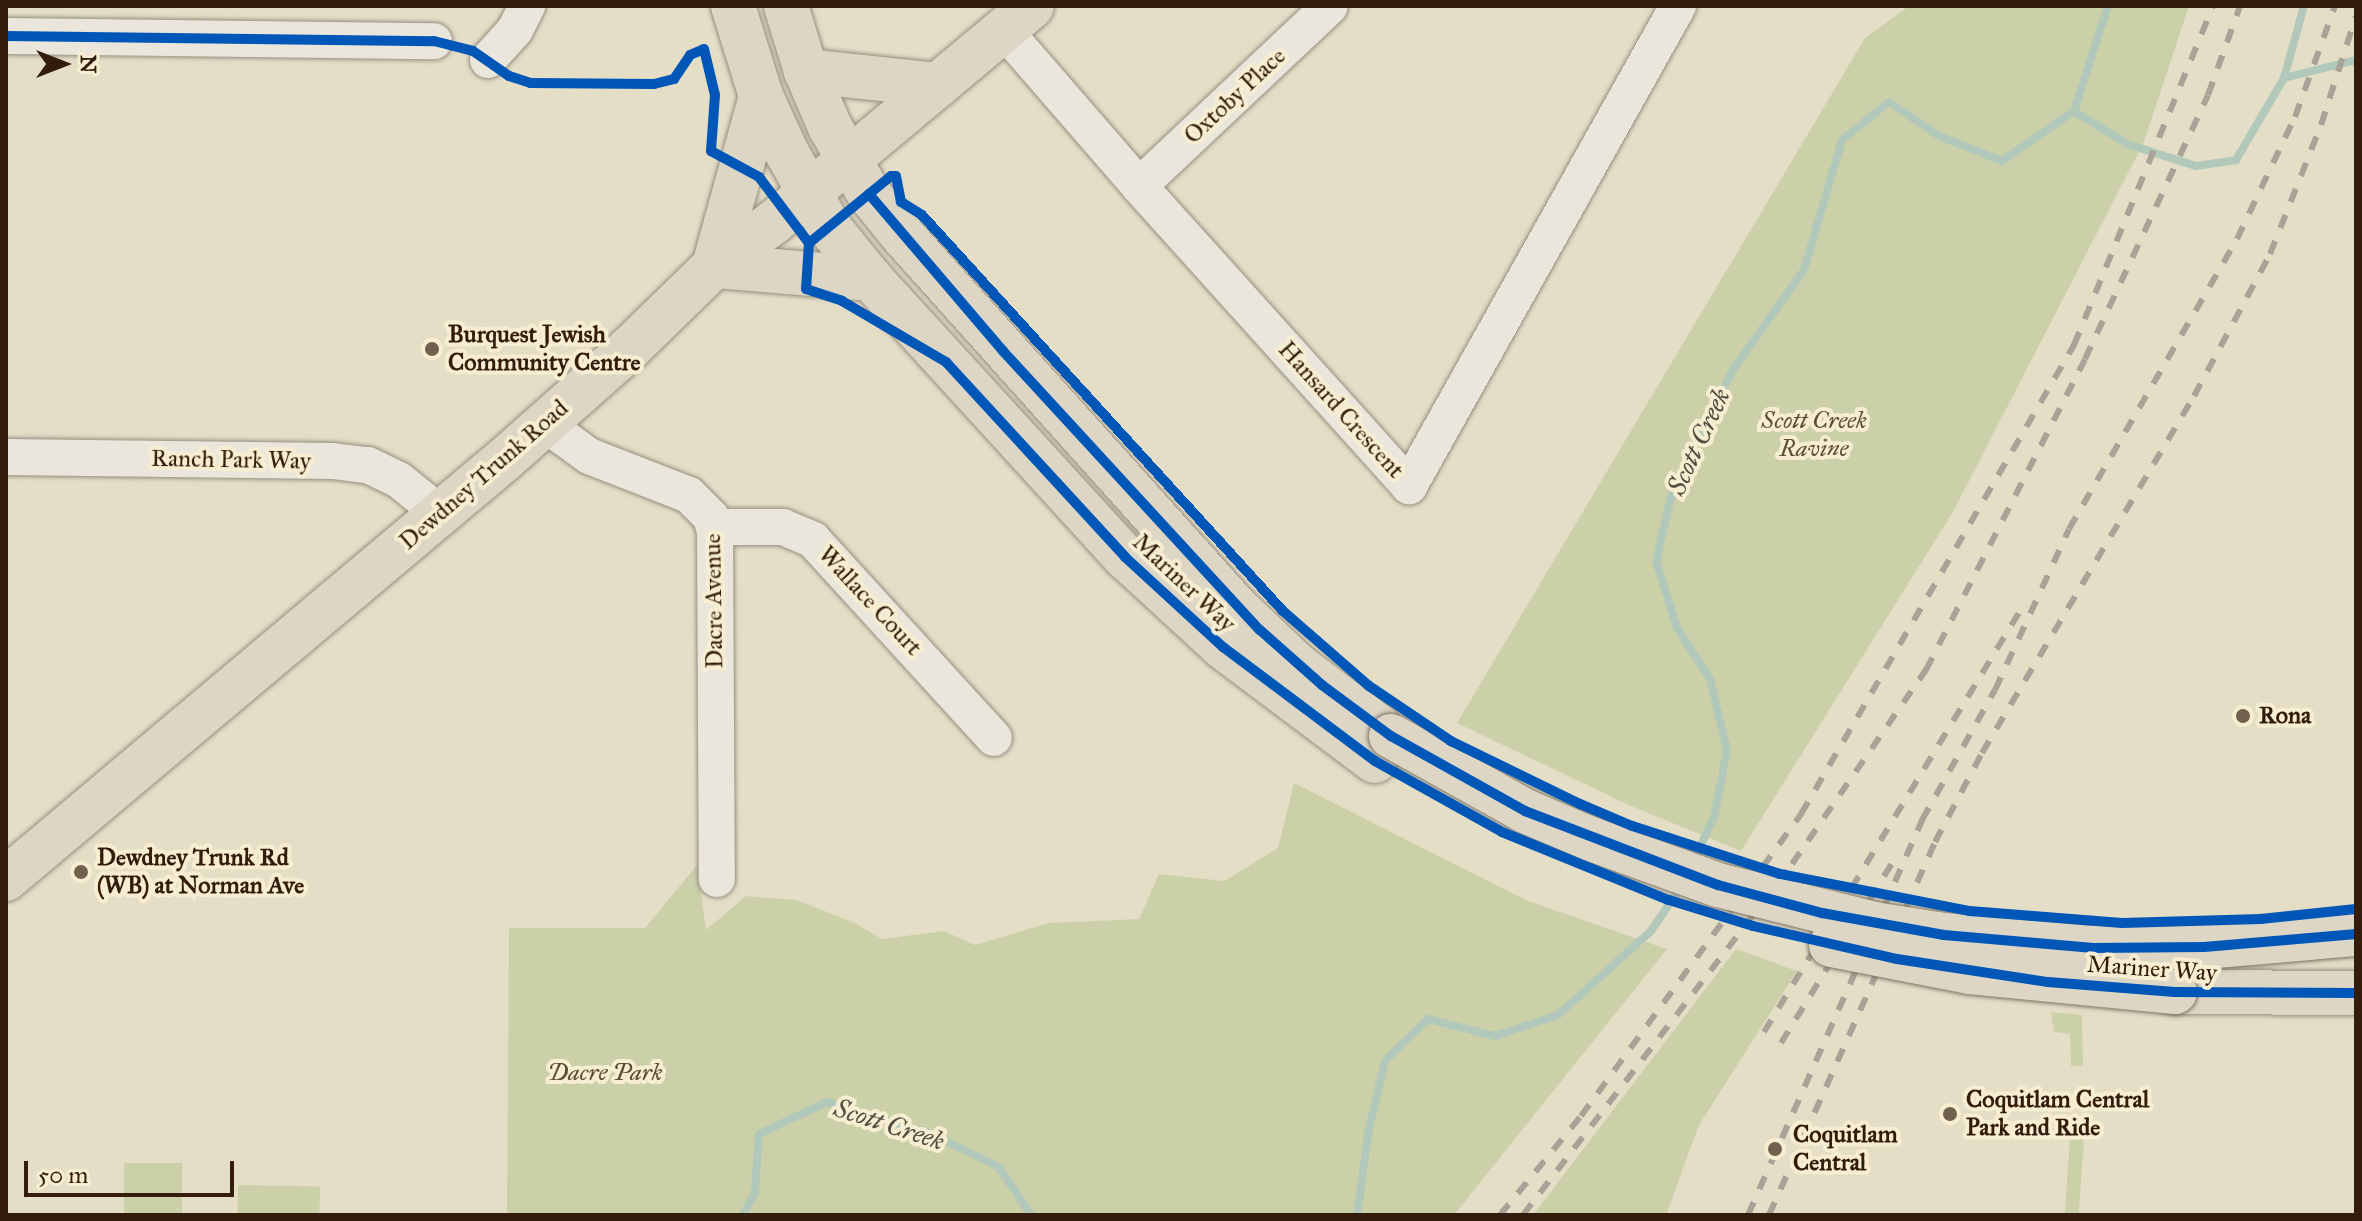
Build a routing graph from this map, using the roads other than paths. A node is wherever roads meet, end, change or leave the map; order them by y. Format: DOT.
graph roads {
  1 [pos="527,6"];
  2 [pos="733,6"];
  3 [pos="786,6"];
  4 [pos="1330,6"];
  5 [pos="1678,6"];
  6 [pos="1018,18"];
  7 [pos="6,36"];
  8 [pos="434,41"];
  9 [pos="488,60"];
  10 [pos="806,71"];
  11 [pos="938,85"];
  12 [pos="761,96"];
  13 [pos="848,161"];
  14 [pos="1139,186"];
  15 [pos="807,194"];
  16 [pos="714,266"];
  17 [pos="871,279"];
  18 [pos="545,424"];
  19 [pos="6,457"];
  20 [pos="441,514"];
  21 [pos="714,527"];
  22 [pos="994,738"];
  23 [pos="1383,748"];
  24 [pos="6,879"];
  25 [pos="717,879"];
  26 [pos="2356,934"];
  27 [pos="2356,993"];
  1 -- 9 [label="street"];
  2 -- 12 [label="main road, Mariner Way"];
  3 -- 10 [label="main road, Mariner Way"];
  4 -- 14 [label="street, Oxtoby Place"];
  5 -- 14 [label="street, Hansard Crescent"];
  6 -- 11 [label="main road, Dewdney Trunk Road"];
  6 -- 14 [label="street, Hansard Crescent"];
  7 -- 8 [label="street"];
  10 -- 11 [label="main road"];
  10 -- 13 [label="main road, Mariner Way"];
  11 -- 13 [label="main road, Dewdney Trunk Road"];
  12 -- 15 [label="main road, Mariner Way"];
  12 -- 16 [label="main road"];
  13 -- 15 [label="main road, Dewdney Trunk Road"];
  13 -- 23 [label="main road, Mariner Way"];
  15 -- 16 [label="main road, Dewdney Trunk Road"];
  15 -- 17 [label="main road, Mariner Way"];
  16 -- 17 [label="main road"];
  16 -- 18 [label="main road, Dewdney Trunk Road"];
  17 -- 23 [label="main road, Mariner Way"];
  18 -- 20 [label="main road, Dewdney Trunk Road"];
  18 -- 21 [label="street, Dacre Avenue"];
  19 -- 20 [label="street, Ranch Park Way"];
  20 -- 24 [label="main road, Dewdney Trunk Road"];
  21 -- 22 [label="street, Wallace Court"];
  21 -- 25 [label="street, Dacre Avenue"];
  23 -- 26 [label="main road, Mariner Way, bridge"];
  23 -- 27 [label="main road, Mariner Way, bridge"];
}
